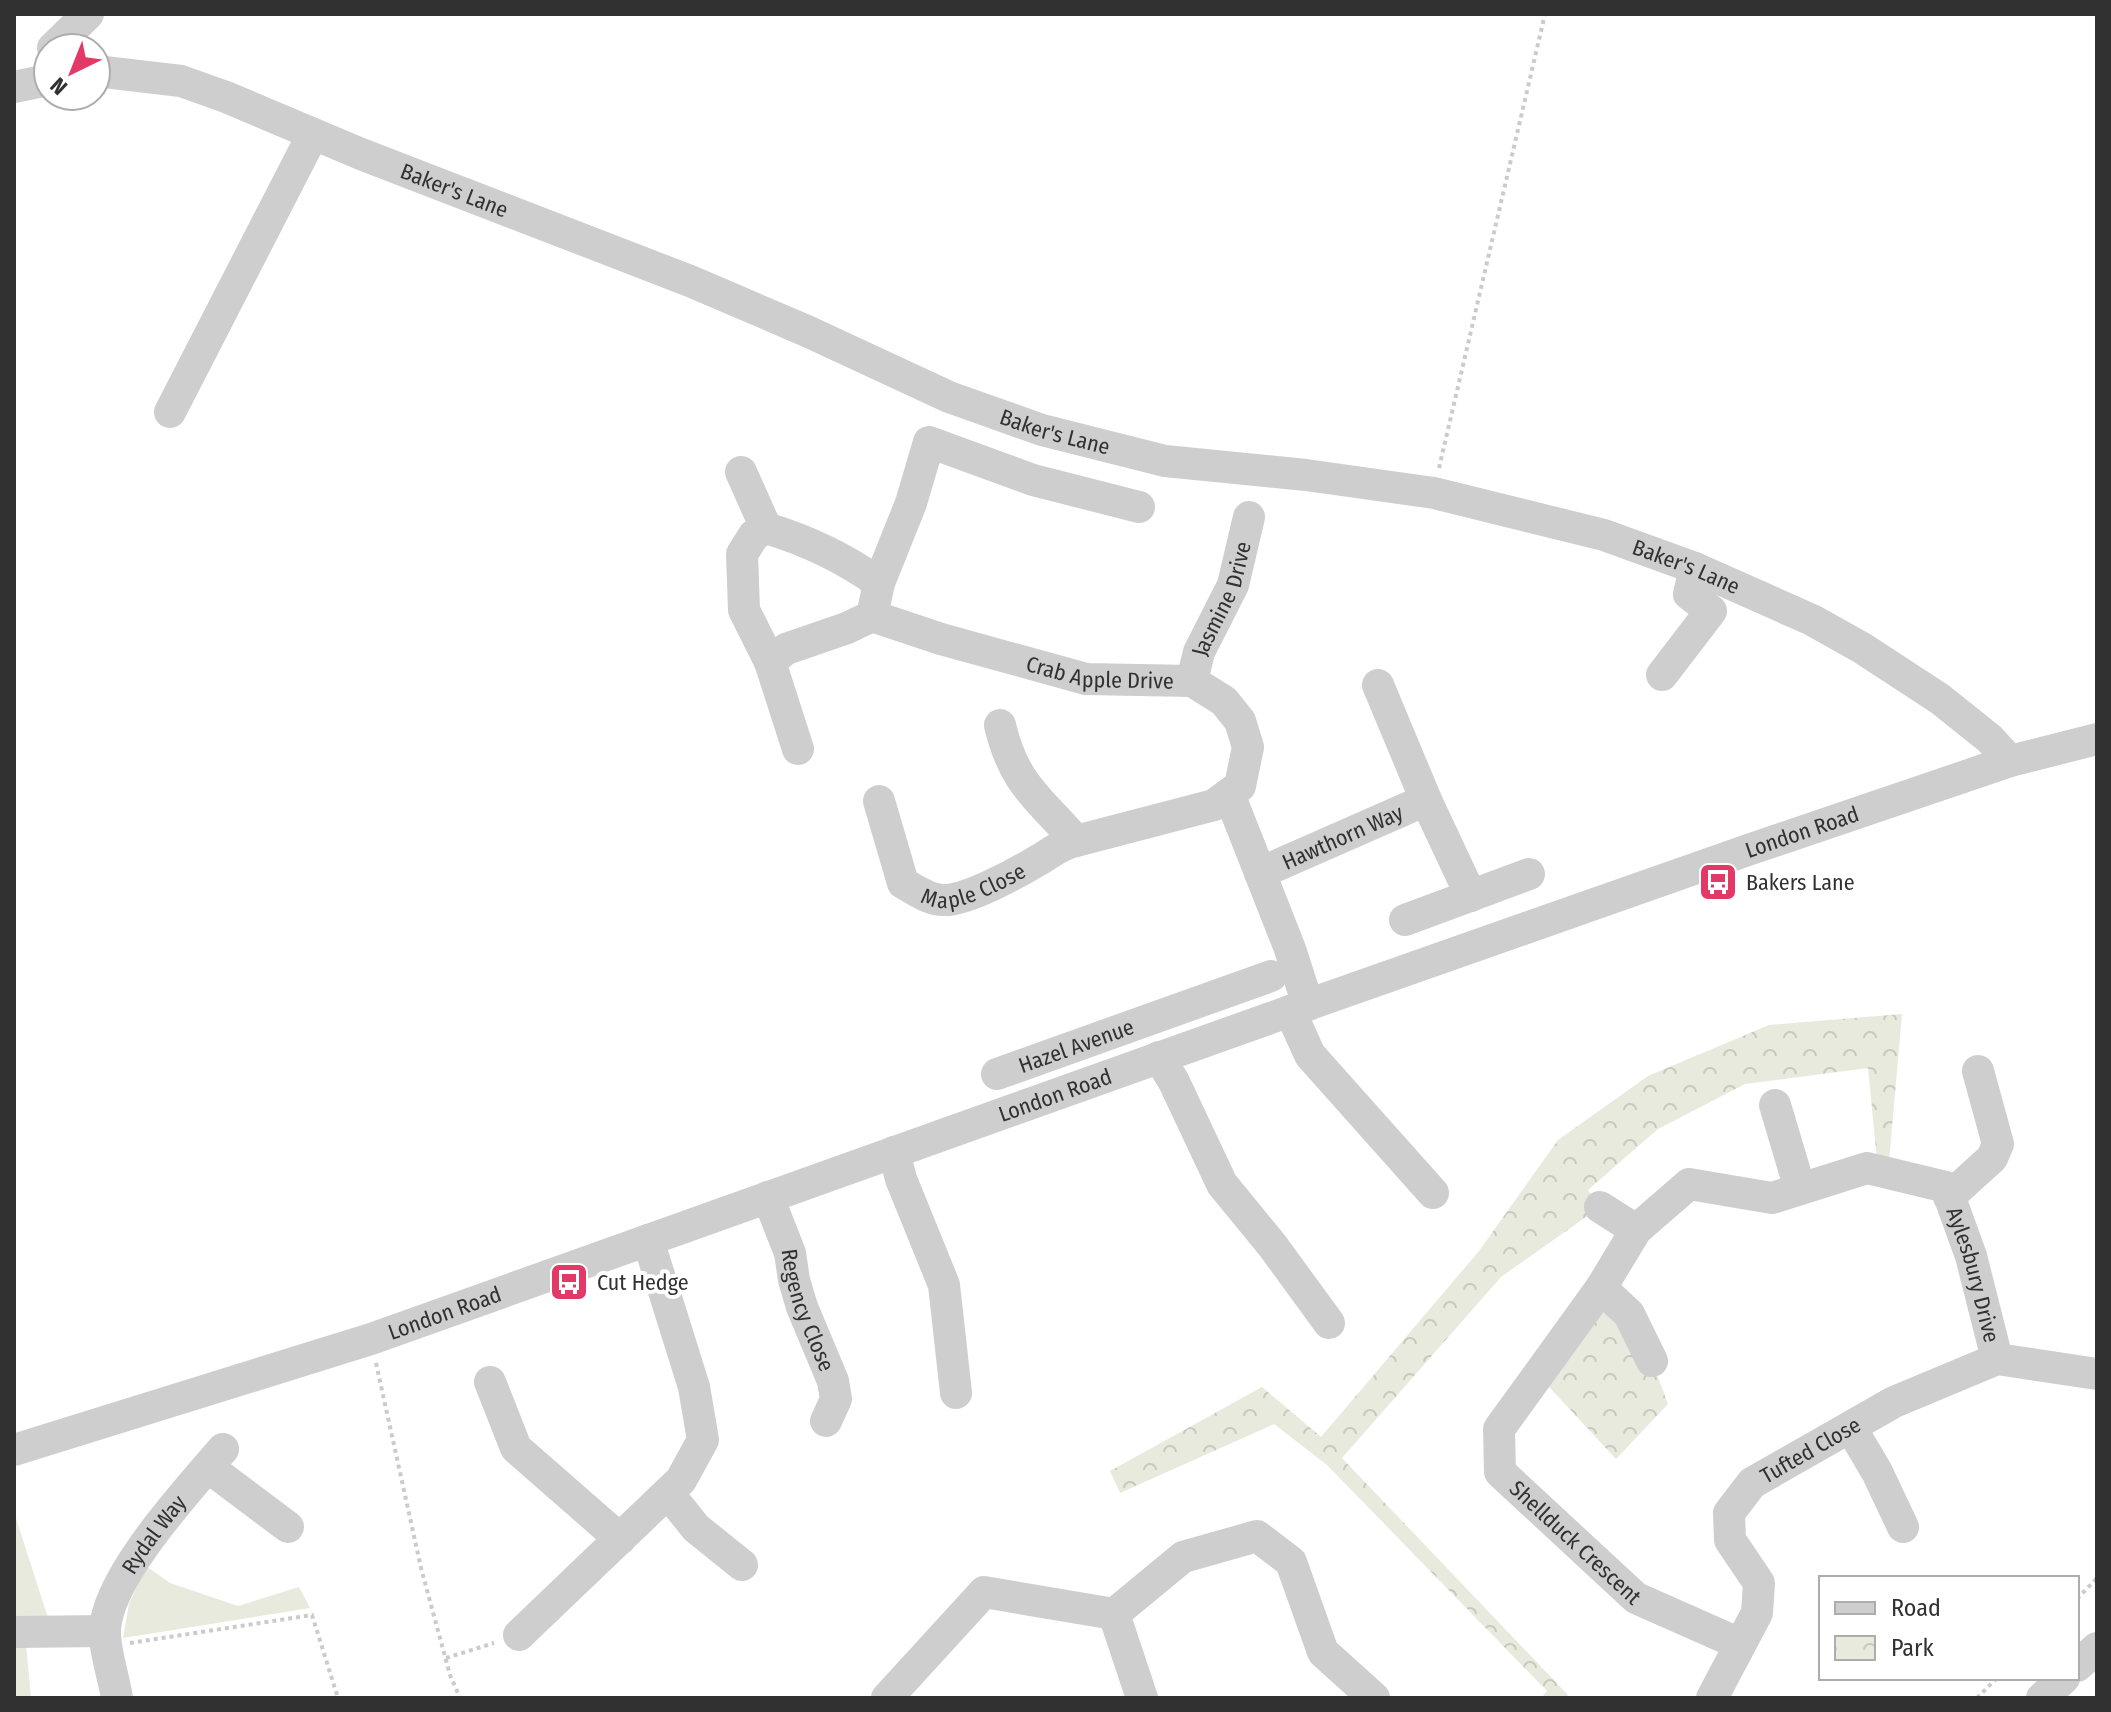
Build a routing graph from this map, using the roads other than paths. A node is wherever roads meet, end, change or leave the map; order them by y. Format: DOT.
graph roads {
  1 [pos="89,14"];
  2 [pos="70,32"];
  3 [pos="112,67"];
  4 [pos="313,134"];
  5 [pos="170,412"];
  6 [pos="1042,430"];
  7 [pos="741,472"];
  8 [pos="1033,480"];
  9 [pos="1139,507"];
  10 [pos="1249,517"];
  11 [pos="766,528"];
  12 [pos="1695,568"];
  13 [pos="879,583"];
  14 [pos="872,616"];
  15 [pos="770,662"];
  16 [pos="1662,675"];
  17 [pos="1192,681"];
  18 [pos="1378,685"];
  19 [pos="1000,725"];
  20 [pos="2097,739"];
  21 [pos="798,749"];
  22 [pos="2010,761"];
  23 [pos="1229,794"];
  24 [pos="1426,800"];
  25 [pos="879,801"];
  26 [pos="1076,841"];
  27 [pos="1260,873"];
  28 [pos="1529,874"];
  29 [pos="1471,896"];
  30 [pos="1405,920"];
  31 [pos="1271,976"];
  32 [pos="1299,1008"];
  33 [pos="1156,1017"];
  34 [pos="1165,1055"];
  35 [pos="1978,1071"];
  36 [pos="997,1074"];
  37 [pos="1775,1104"];
  38 [pos="894,1152"];
  39 [pos="1800,1189"];
  40 [pos="1433,1193"];
  41 [pos="768,1197"];
  42 [pos="1949,1197"];
  43 [pos="1600,1207"];
  44 [pos="1636,1230"];
  45 [pos="648,1240"];
  46 [pos="1601,1288"];
  47 [pos="1329,1323"];
  48 [pos="1997,1359"];
  49 [pos="1652,1361"];
  50 [pos="2097,1374"];
  51 [pos="490,1382"];
  52 [pos="956,1393"];
  53 [pos="826,1421"];
  54 [pos="1851,1428"];
  55 [pos="14,1450"];
  56 [pos="668,1493"];
  57 [pos="288,1527"];
  58 [pos="1903,1527"];
  59 [pos="620,1539"];
  60 [pos="742,1565"];
  61 [pos="1114,1614"];
  62 [pos="14,1632"];
  63 [pos="519,1635"];
  64 [pos="106,1639"];
  65 [pos="1740,1644"];
  66 [pos="2097,1648"];
  67 [pos="2079,1664"];
  68 [pos="2062,1680"];
  69 [pos="117,1698"];
  70 [pos="887,1698"];
  71 [pos="1142,1698"];
  72 [pos="1374,1698"];
  73 [pos="1712,1698"];
  74 [pos="2042,1698"];
  1 -- 2 [label="street"];
  3 -- 4 [label="street, Baker's Lane"];
  4 -- 5 [label="street"];
  4 -- 6 [label="street, Baker's Lane"];
  6 -- 8 [label="street"];
  6 -- 12 [label="street, Baker's Lane"];
  7 -- 11 [label="street"];
  8 -- 9 [label="street"];
  8 -- 13 [label="street"];
  10 -- 17 [label="street, Jasmine Drive"];
  11 -- 13 [label="street"];
  11 -- 15 [label="street"];
  12 -- 16 [label="street"];
  12 -- 22 [label="street, Baker's Lane"];
  13 -- 14 [label="street"];
  14 -- 15 [label="street"];
  14 -- 17 [label="street, Crab Apple Drive"];
  15 -- 21 [label="street"];
  17 -- 23 [label="street, Crab Apple Drive"];
  18 -- 24 [label="street, Hawthorn Way"];
  19 -- 26 [label="street"];
  20 -- 22 [label="street, London Road"];
  22 -- 32 [label="street, London Road"];
  23 -- 26 [label="street"];
  23 -- 27 [label="street"];
  24 -- 27 [label="street, Hawthorn Way"];
  24 -- 29 [label="street, Hawthorn Way"];
  25 -- 26 [label="street, Maple Close"];
  27 -- 32 [label="street"];
  28 -- 29 [label="street"];
  29 -- 30 [label="street"];
  31 -- 33 [label="street, Hazel Avenue"];
  32 -- 34 [label="street, London Road"];
  32 -- 40 [label="street"];
  33 -- 34 [label="street, Hazel Avenue"];
  33 -- 36 [label="street, Hazel Avenue"];
  34 -- 38 [label="street, London Road"];
  34 -- 47 [label="street, Hazel Avenue"];
  35 -- 42 [label="street"];
  37 -- 39 [label="street"];
  38 -- 41 [label="street, London Road"];
  38 -- 52 [label="street"];
  39 -- 42 [label="street, Aylesbury Drive"];
  39 -- 44 [label="street, Aylesbury Drive"];
  41 -- 45 [label="street, London Road"];
  41 -- 53 [label="street, Regency Close"];
  42 -- 48 [label="street, Aylesbury Drive"];
  43 -- 44 [label="street"];
  44 -- 46 [label="street, Shellduck Crescent"];
  45 -- 55 [label="street, London Road"];
  45 -- 56 [label="street"];
  46 -- 49 [label="street"];
  46 -- 65 [label="street, Shellduck Crescent"];
  48 -- 50 [label="street"];
  48 -- 54 [label="street, Tufted Close"];
  51 -- 59 [label="street"];
  54 -- 58 [label="street"];
  54 -- 65 [label="street, Tufted Close"];
  56 -- 59 [label="street"];
  56 -- 60 [label="street"];
  57 -- 64 [label="street, Rydal Way"];
  59 -- 63 [label="street"];
  61 -- 70 [label="street"];
  61 -- 71 [label="street"];
  61 -- 72 [label="street"];
  62 -- 64 [label="street"];
  64 -- 69 [label="street, Rydal Way"];
  65 -- 73 [label="street, Tufted Close"];
  66 -- 67 [label="street"];
  68 -- 74 [label="street"];
}
